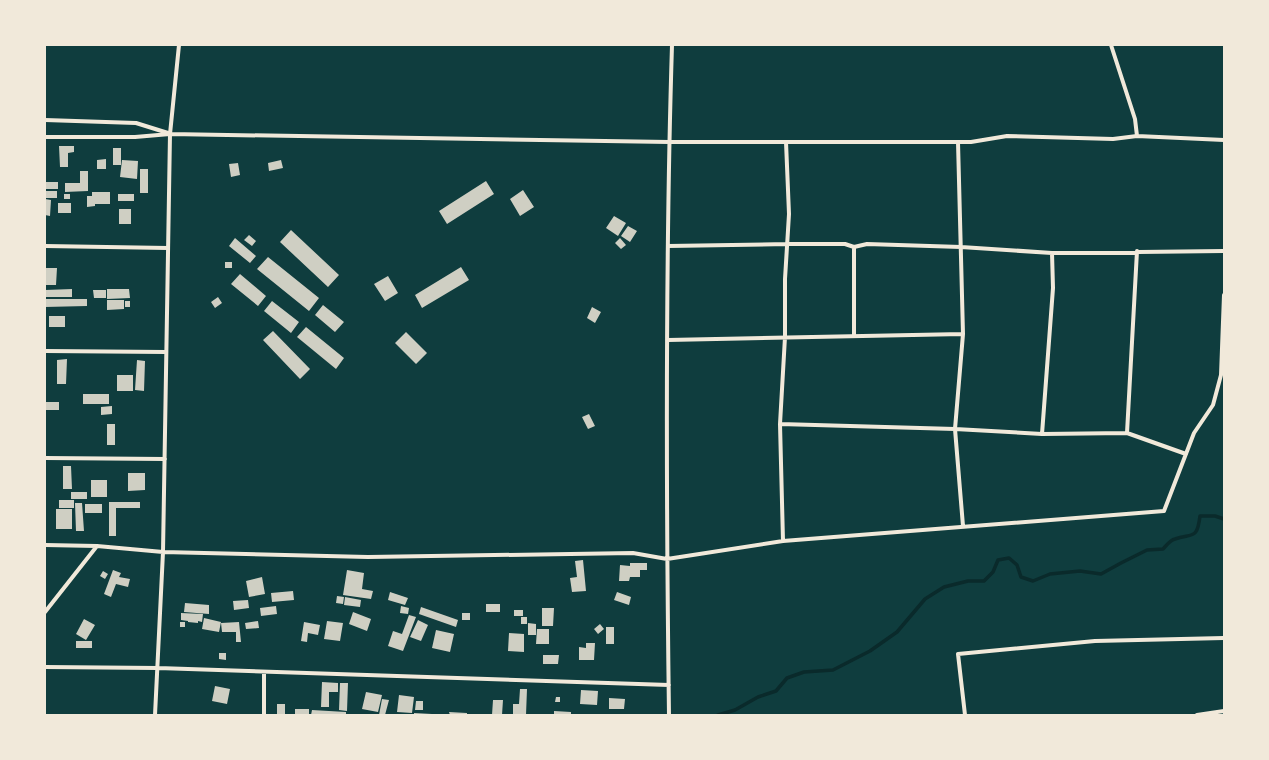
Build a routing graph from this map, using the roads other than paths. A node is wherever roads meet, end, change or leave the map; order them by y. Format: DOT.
graph roads {
  1 [pos="179,45"];
  2 [pos="672,45"];
  3 [pos="1111,45"];
  4 [pos="45,120"];
  5 [pos="170,134"];
  6 [pos="1136,136"];
  7 [pos="45,137"];
  8 [pos="1224,140"];
  9 [pos="669,142"];
  10 [pos="786,142"];
  11 [pos="958,142"];
  12 [pos="788,244"];
  13 [pos="45,246"];
  14 [pos="668,246"];
  15 [pos="854,247"];
  16 [pos="961,247"];
  17 [pos="168,248"];
  18 [pos="1137,251"];
  19 [pos="1224,251"];
  20 [pos="1052,253"];
  21 [pos="1224,295"];
  22 [pos="963,334"];
  23 [pos="854,336"];
  24 [pos="784,337"];
  25 [pos="668,340"];
  26 [pos="45,351"];
  27 [pos="166,352"];
  28 [pos="780,424"];
  29 [pos="955,429"];
  30 [pos="1127,433"];
  31 [pos="1042,434"];
  32 [pos="1186,454"];
  33 [pos="45,458"];
  34 [pos="165,459"];
  35 [pos="963,526"];
  36 [pos="783,541"];
  37 [pos="45,545"];
  38 [pos="97,546"];
  39 [pos="163,552"];
  40 [pos="667,559"];
  41 [pos="45,612"];
  42 [pos="1224,638"];
  43 [pos="45,667"];
  44 [pos="158,668"];
  45 [pos="264,672"];
  46 [pos="669,685"];
  47 [pos="1224,711"];
  48 [pos="155,715"];
  49 [pos="264,715"];
  50 [pos="669,715"];
  51 [pos="965,715"];
  52 [pos="1197,715"];
  1 -- 5 [label="street"];
  2 -- 9 [label="street"];
  3 -- 6 [label="street"];
  4 -- 5 [label="street"];
  5 -- 7 [label="street"];
  5 -- 9 [label="street"];
  5 -- 17 [label="street"];
  6 -- 8 [label="street"];
  6 -- 11 [label="street"];
  9 -- 10 [label="street"];
  9 -- 14 [label="street"];
  10 -- 11 [label="street"];
  10 -- 12 [label="street"];
  11 -- 16 [label="street"];
  12 -- 14 [label="street"];
  12 -- 15 [label="street"];
  12 -- 24 [label="street"];
  13 -- 17 [label="street"];
  14 -- 25 [label="street"];
  15 -- 16 [label="street"];
  15 -- 23 [label="street"];
  16 -- 20 [label="street"];
  16 -- 22 [label="street"];
  17 -- 27 [label="street"];
  18 -- 19 [label="street"];
  18 -- 20 [label="street"];
  18 -- 30 [label="street"];
  20 -- 31 [label="street"];
  21 -- 32 [label="street"];
  22 -- 23 [label="street"];
  22 -- 29 [label="street"];
  23 -- 24 [label="street"];
  24 -- 25 [label="street"];
  24 -- 28 [label="street"];
  25 -- 40 [label="street"];
  26 -- 27 [label="street"];
  27 -- 34 [label="street"];
  28 -- 29 [label="street"];
  28 -- 36 [label="street"];
  29 -- 31 [label="street"];
  29 -- 35 [label="street"];
  30 -- 31 [label="street"];
  30 -- 32 [label="street"];
  32 -- 35 [label="street"];
  33 -- 34 [label="street"];
  34 -- 39 [label="street"];
  35 -- 36 [label="street"];
  36 -- 40 [label="street"];
  37 -- 38 [label="street"];
  38 -- 39 [label="street"];
  38 -- 41 [label="street"];
  39 -- 40 [label="street"];
  39 -- 44 [label="street"];
  40 -- 46 [label="street"];
  42 -- 51 [label="street"];
  43 -- 44 [label="street"];
  44 -- 45 [label="street"];
  44 -- 48 [label="street"];
  45 -- 46 [label="street"];
  45 -- 49 [label="street"];
  46 -- 50 [label="street"];
  47 -- 52 [label="street"];
}
